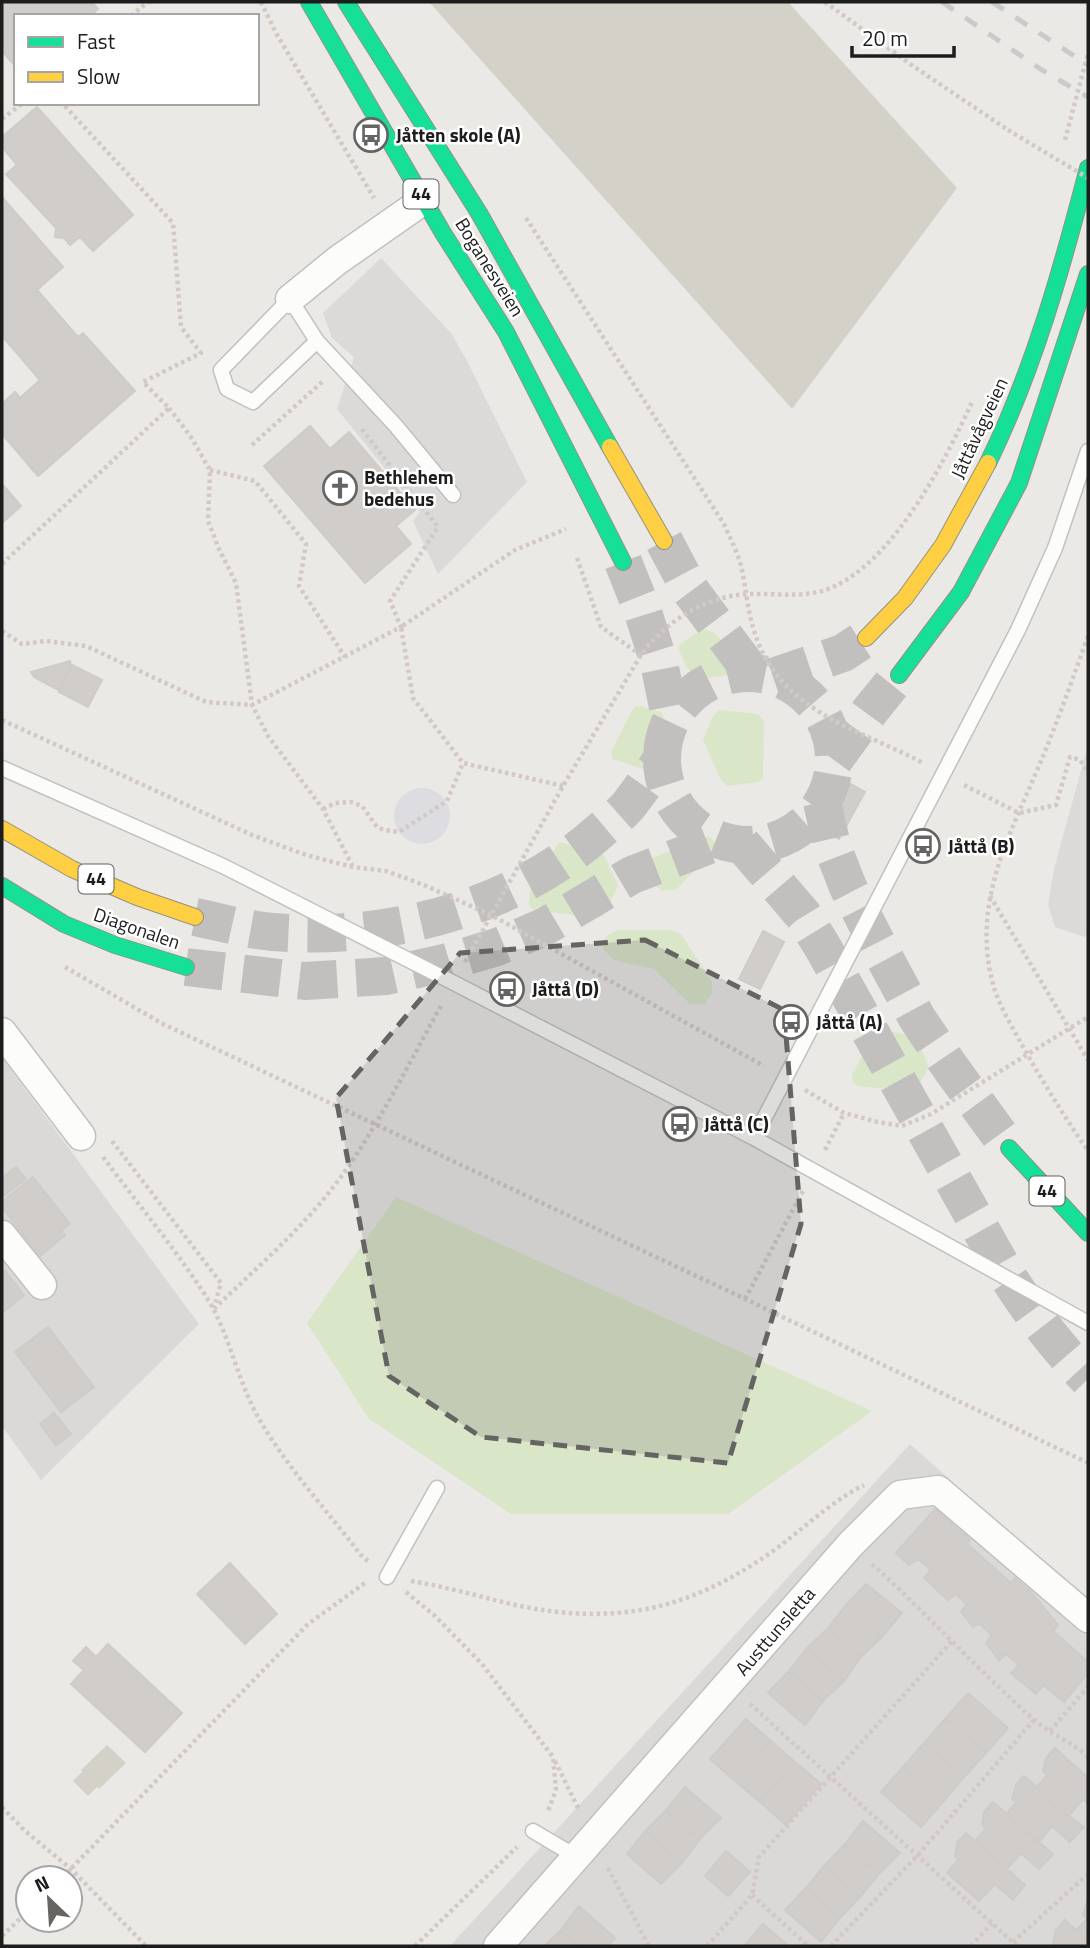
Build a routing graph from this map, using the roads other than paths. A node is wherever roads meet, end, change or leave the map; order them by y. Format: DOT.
graph roads {
  1 [pos="309,2"];
  2 [pos="346,2"];
  3 [pos="1088,168"];
  4 [pos="424,200"];
  5 [pos="1088,274"];
  6 [pos="290,299"];
  7 [pos="317,341"];
  8 [pos="1088,451"];
  9 [pos="453,495"];
  10 [pos="664,541"];
  11 [pos="622,562"];
  12 [pos="866,638"];
  13 [pos="899,675"];
  14 [pos="2,768"];
  15 [pos="2,829"];
  16 [pos="2,886"];
  17 [pos="195,917"];
  18 [pos="186,967"];
  19 [pos="2,1032"];
  20 [pos="81,1136"];
  21 [pos="754,1138"];
  22 [pos="1009,1148"];
  23 [pos="1088,1233"];
  24 [pos="2,1235"];
  25 [pos="42,1285"];
  26 [pos="1088,1323"];
  27 [pos="437,1488"];
  28 [pos="387,1577"];
  29 [pos="1088,1618"];
  30 [pos="533,1831"];
  31 [pos="578,1857"];
  32 [pos="498,1946"];
  1 -- 4 [label="main road, Boganesveien / 44"];
  2 -- 10 [label="main road, Boganesveien / 44"];
  3 -- 12 [label="main road, Jåttåvågveien"];
  4 -- 6 [label="street"];
  4 -- 11 [label="main road, Boganesveien / 44"];
  5 -- 13 [label="main road"];
  6 -- 7 [label="lane"];
  6 -- 7 [label="lane"];
  7 -- 9 [label="lane"];
  8 -- 21 [label="lane"];
  14 -- 21 [label="lane"];
  15 -- 17 [label="main road, Diagonalen / 44"];
  16 -- 18 [label="main road, Diagonalen"];
  19 -- 20 [label="street"];
  21 -- 26 [label="lane"];
  22 -- 23 [label="main road, 44"];
  24 -- 25 [label="street"];
  27 -- 28 [label="lane"];
  29 -- 31 [label="street, Austtunsletta"];
  30 -- 31 [label="lane"];
  31 -- 32 [label="street, Austtunsletta"];
}
